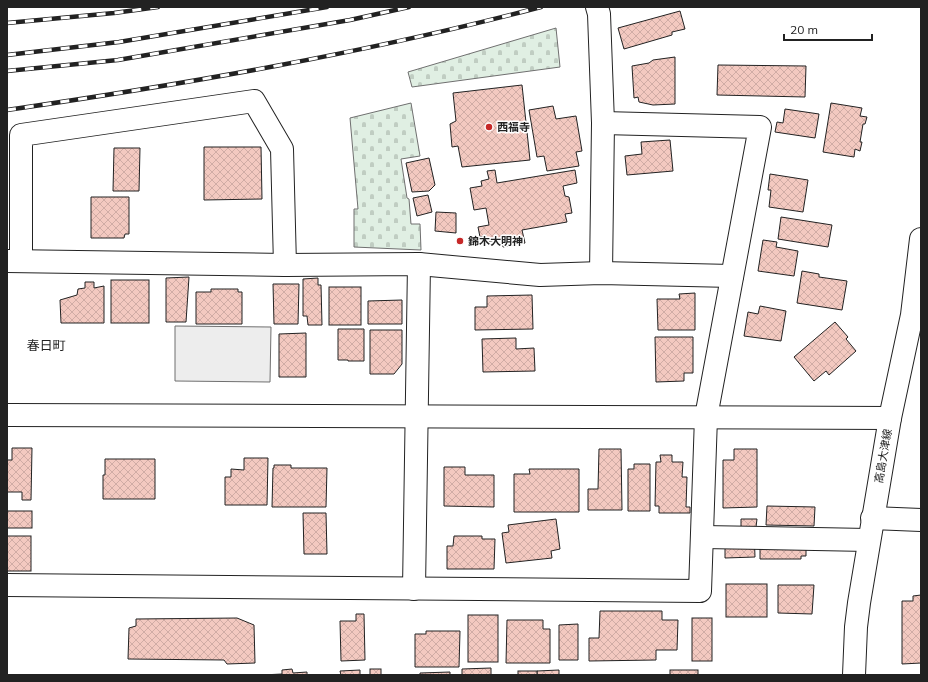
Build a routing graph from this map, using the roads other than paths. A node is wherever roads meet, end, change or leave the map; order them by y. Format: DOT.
graph roads {
  1 [pos="598,10"];
  2 [pos="604,123"];
  3 [pos="921,239"];
  4 [pos="14,261"];
  5 [pos="419,264"];
  6 [pos="285,265"];
  7 [pos="601,273"];
  8 [pos="732,276"];
  9 [pos="7,415"];
  10 [pos="416,415"];
  11 [pos="706,417"];
  12 [pos="890,418"];
  13 [pos="872,518"];
  14 [pos="921,520"];
  15 [pos="702,537"];
  16 [pos="868,540"];
  17 [pos="7,585"];
  18 [pos="414,589"];
  19 [pos="854,675"];
  1 -- 2 [label="street"];
  2 -- 7 [label="street"];
  2 -- 8 [label="street"];
  3 -- 12 [label="street, 高島大津線"];
  4 -- 6 [label="street"];
  4 -- 6 [label="street"];
  5 -- 6 [label="street"];
  5 -- 7 [label="street"];
  5 -- 10 [label="street"];
  7 -- 8 [label="street"];
  8 -- 11 [label="street"];
  9 -- 10 [label="street"];
  10 -- 11 [label="street"];
  10 -- 18 [label="street"];
  11 -- 12 [label="street"];
  11 -- 15 [label="street"];
  12 -- 13 [label="street, 高島大津線"];
  13 -- 14 [label="street"];
  13 -- 16 [label="street, 高島大津線"];
  15 -- 16 [label="street"];
  15 -- 18 [label="street"];
  16 -- 19 [label="street, 高島大津線"];
  17 -- 18 [label="street"];
}
